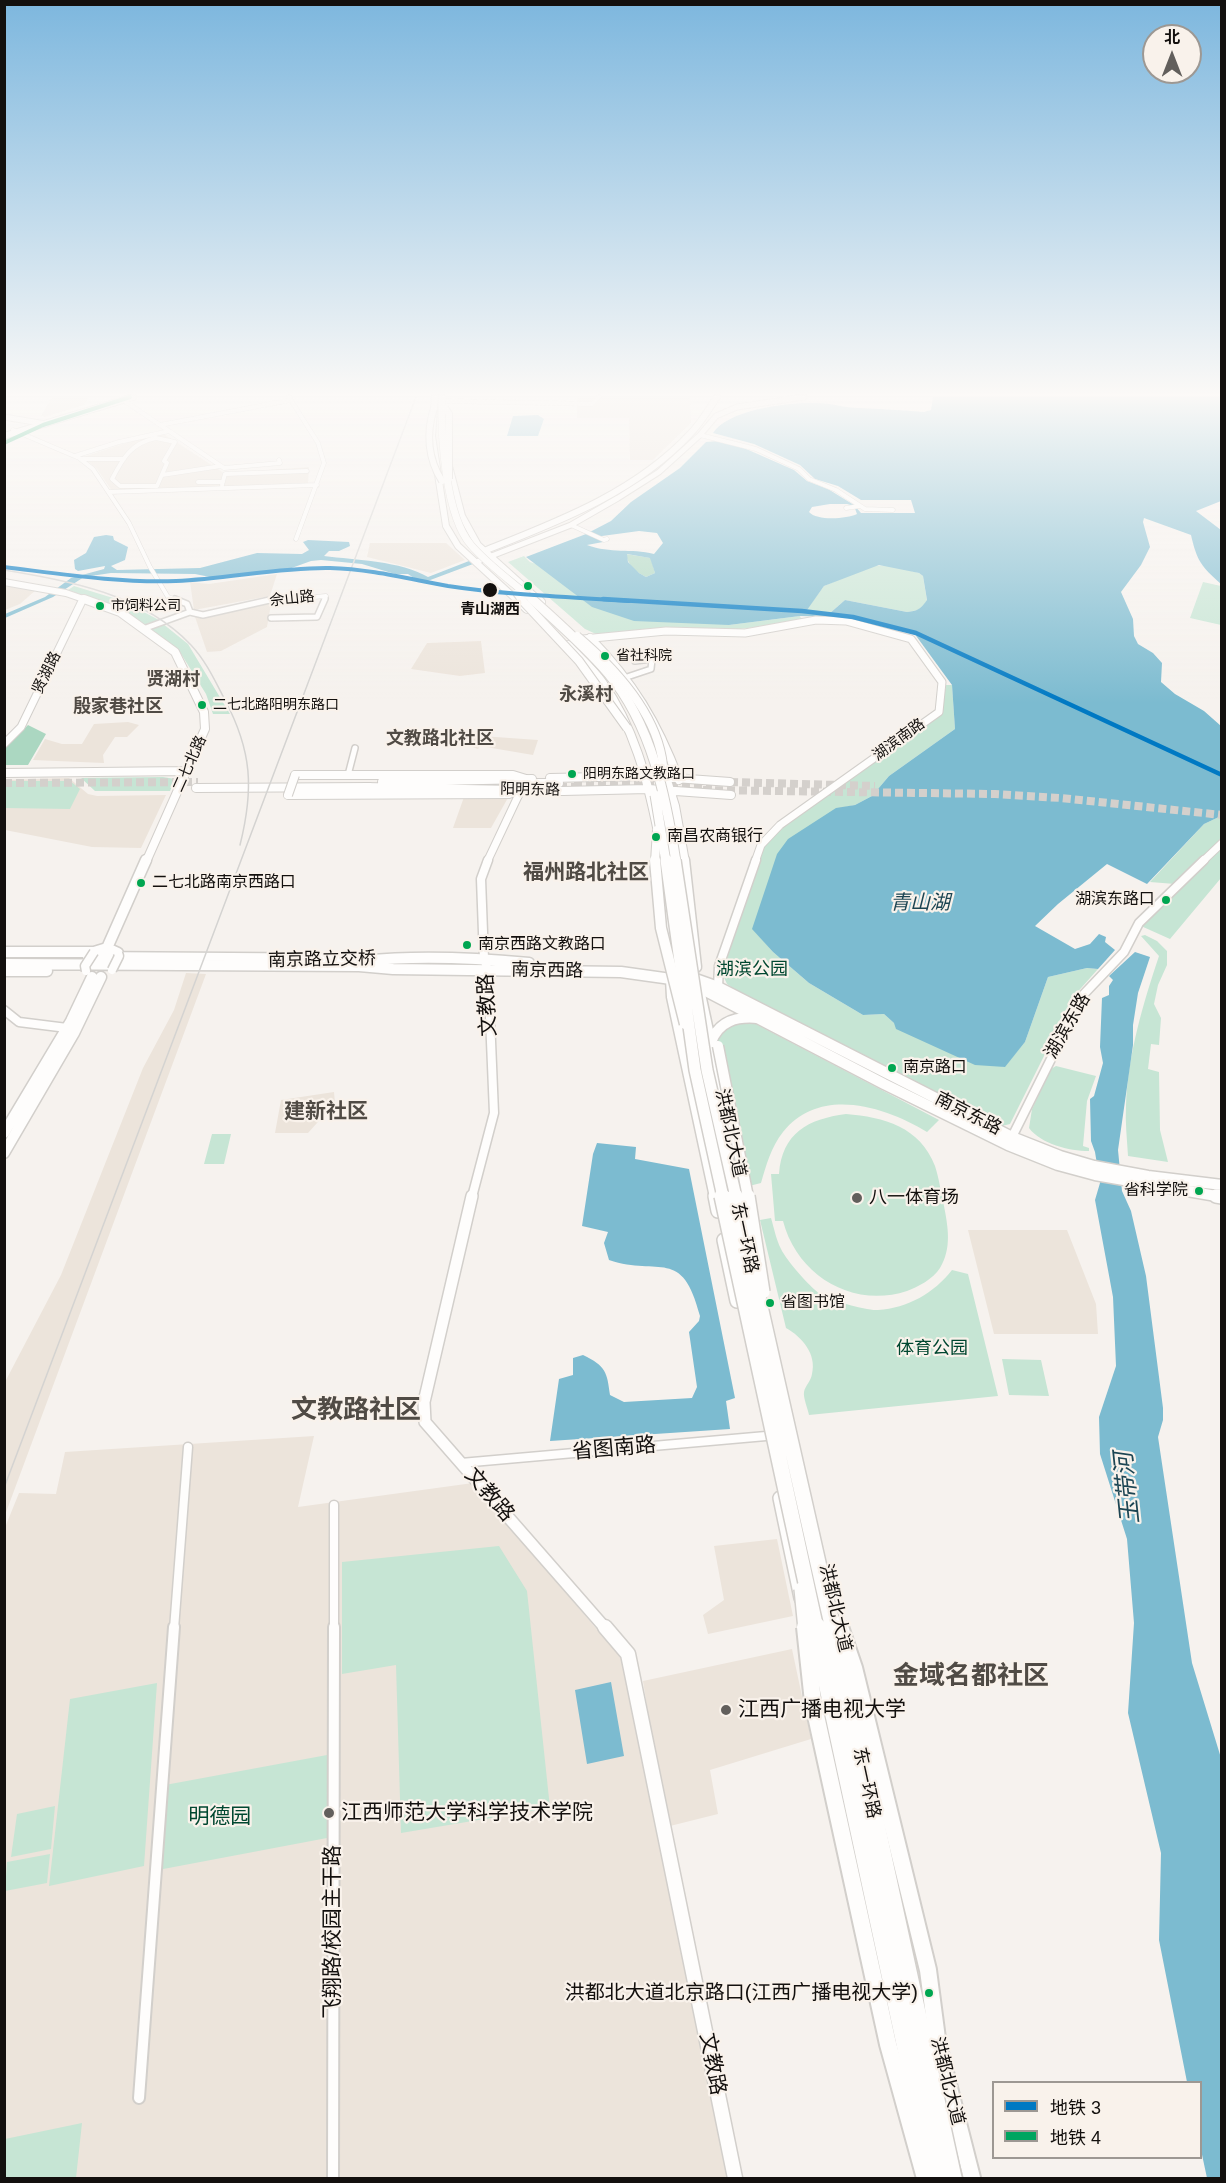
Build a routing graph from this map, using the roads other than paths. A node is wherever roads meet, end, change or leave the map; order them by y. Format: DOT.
graph roads {
  1 [pos="113,499"];
  2 [pos="312,499"];
  3 [pos="441,499"];
  4 [pos="446,499"];
  5 [pos="451,499"];
  6 [pos="458,499"];
  7 [pos="594,499"];
  8 [pos="600,499"];
  9 [pos="616,499"];
  10 [pos="845,499"];
  11 [pos="893,510"];
  12 [pos="571,525"];
  13 [pos="296,539"];
  14 [pos="606,540"];
  15 [pos="485,552"];
  16 [pos="476,562"];
  17 [pos="5,582"];
  18 [pos="516,593"];
  19 [pos="82,599"];
  20 [pos="190,612"];
  21 [pos="271,618"];
  22 [pos="560,624"];
  23 [pos="143,629"];
  24 [pos="590,638"];
  25 [pos="580,640"];
  26 [pos="635,661"];
  27 [pos="627,677"];
  28 [pos="627,728"];
  29 [pos="4,742"];
  30 [pos="355,748"];
  31 [pos="663,765"];
  32 [pos="186,773"];
  33 [pos="4,774"];
  34 [pos="348,775"];
  35 [pos="647,776"];
  36 [pos="607,777"];
  37 [pos="666,778"];
  38 [pos="679,780"];
  39 [pos="730,782"];
  40 [pos="523,784"];
  41 [pos="197,785"];
  42 [pos="367,785"];
  43 [pos="559,785"];
  44 [pos="648,789"];
  45 [pos="609,790"];
  46 [pos="672,792"];
  47 [pos="731,795"];
  48 [pos="657,830"];
  49 [pos="1221,843"];
  50 [pos="107,948"];
  51 [pos="94,952"];
  52 [pos="118,953"];
  53 [pos="4,962"];
  54 [pos="393,964"];
  55 [pos="486,964"];
  56 [pos="112,970"];
  57 [pos="93,975"];
  58 [pos="670,975"];
  59 [pos="699,983"];
  60 [pos="718,987"];
  61 [pos="4,1010"];
  62 [pos="758,1018"];
  63 [pos="67,1028"];
  64 [pos="712,1038"];
  65 [pos="690,1043"];
  66 [pos="8,1134"];
  67 [pos="1010,1141"];
  68 [pos="4,1153"];
  69 [pos="1125,1175"];
  70 [pos="1221,1185"];
  71 [pos="1221,1197"];
  72 [pos="775,1378"];
  73 [pos="766,1436"];
  74 [pos="188,1447"];
  75 [pos="461,1463"];
  76 [pos="334,1505"];
  77 [pos="795,1538"];
  78 [pos="815,1548"];
  79 [pos="938,2046"];
  80 [pos="139,2098"];
  81 [pos="333,2178"];
  82 [pos="735,2178"];
  83 [pos="926,2178"];
  84 [pos="935,2178"];
  85 [pos="952,2178"];
  86 [pos="972,2178"];
  1 -- 20 [label="street"];
  2 -- 13 [label="street"];
  3 -- 16 [label="main road, 洪都北大道"];
  4 -- 18 [label="highway, 东一环路, bridge"];
  5 -- 22 [label="highway, 东一环路, bridge"];
  6 -- 15 [label="main road, 洪都北大道"];
  7 -- 15 [label="main road"];
  8 -- 15 [label="main road"];
  9 -- 12 [label="street"];
  10 -- 11 [label="street"];
  12 -- 14 [label="street"];
  12 -- 15 [label="street"];
  15 -- 16 [label="street"];
  15 -- 25 [label="main road, 洪都北大道"];
  16 -- 28 [label="main road, 洪都北大道"];
  17 -- 19 [label="main road, 二七北路"];
  18 -- 28 [label="main road, bridge"];
  18 -- 65 [label="highway, 东一环路, bridge"];
  19 -- 23 [label="main road, 二七北路"];
  19 -- 29 [label="street, 贤湖路"];
  20 -- 21 [label="street, 佘山路"];
  20 -- 23 [label="street, 佘山路"];
  22 -- 31 [label="main road, bridge"];
  22 -- 72 [label="highway, 东一环路, bridge"];
  23 -- 32 [label="main road, 二七北路"];
  24 -- 25 [label="street, 湖滨南路"];
  24 -- 27 [label="main road"];
  24 -- 60 [label="street, 湖滨南路"];
  25 -- 31 [label="main road, 洪都北大道"];
  26 -- 27 [label="street"];
  27 -- 38 [label="main road"];
  28 -- 35 [label="main road, 洪都北大道"];
  30 -- 34 [label="street"];
  31 -- 37 [label="main road, 洪都北大道"];
  32 -- 33 [label="main road"];
  32 -- 50 [label="main road, 二七北路"];
  34 -- 40 [label="main road"];
  34 -- 40 [label="main road, bridge"];
  35 -- 36 [label="main road, 阳明东路"];
  35 -- 37 [label="main road, 阳明东路"];
  35 -- 44 [label="main road, 洪都北大道"];
  36 -- 40 [label="main road, 阳明东路"];
  36 -- 45 [label="street"];
  37 -- 38 [label="main road, 阳明东路"];
  37 -- 46 [label="main road, 洪都北大道"];
  38 -- 39 [label="main road, 阳明东路"];
  40 -- 42 [label="main road, 阳明东路"];
  40 -- 45 [label="main road, 阳明东路"];
  40 -- 55 [label="street, 文教路"];
  41 -- 42 [label="main road, 阳明东路"];
  42 -- 43 [label="main road, 阳明东路"];
  44 -- 45 [label="main road, 阳明东路"];
  44 -- 46 [label="main road, 阳明东路"];
  44 -- 48 [label="main road, 洪都北大道"];
  46 -- 47 [label="main road, 阳明东路"];
  46 -- 59 [label="main road, 洪都北大道"];
  48 -- 58 [label="main road, 洪都北大道"];
  48 -- 65 [label="main road, bridge"];
  49 -- 67 [label="street, 湖滨东路"];
  50 -- 51 [label="main road"];
  50 -- 52 [label="main road"];
  51 -- 53 [label="main road"];
  51 -- 57 [label="street, bridge"];
  52 -- 56 [label="street, bridge"];
  53 -- 54 [label="main road, 南京路立交桥"];
  53 -- 57 [label="main road"];
  54 -- 55 [label="main road, 南京西路"];
  55 -- 58 [label="main road, 南京西路"];
  55 -- 75 [label="street, 文教路"];
  56 -- 57 [label="main road"];
  57 -- 63 [label="main road"];
  57 -- 66 [label="main road"];
  58 -- 59 [label="main road, 南京西路"];
  58 -- 73 [label="main road, 洪都北大道"];
  59 -- 60 [label="main road, 南京东路"];
  59 -- 62 [label="main road, 南京东路"];
  59 -- 64 [label="main road, 洪都北大道"];
  60 -- 67 [label="main road, 南京东路"];
  61 -- 63 [label="street"];
  62 -- 64 [label="main road"];
  62 -- 67 [label="main road, 南京东路"];
  63 -- 66 [label="main road"];
  64 -- 72 [label="main road, bridge"];
  64 -- 79 [label="main road, 洪都北大道"];
  65 -- 77 [label="highway, 东一环路, bridge"];
  66 -- 68 [label="main road"];
  67 -- 69 [label="main road, 南京东路"];
  69 -- 70 [label="main road, 南京东路"];
  69 -- 71 [label="main road, 南京东路"];
  72 -- 78 [label="highway, 东一环路, bridge"];
  73 -- 75 [label="street, 省图南路"];
  73 -- 83 [label="main road, 洪都北大道"];
  74 -- 80 [label="street"];
  75 -- 82 [label="street, 文教路"];
  76 -- 81 [label="street, 飞翔路/校园主干路"];
  77 -- 83 [label="main road, bridge"];
  77 -- 84 [label="highway, 东一环路, bridge"];
  78 -- 79 [label="main road, bridge"];
  78 -- 85 [label="highway, 东一环路, bridge"];
  79 -- 86 [label="main road, 洪都北大道"];
}
